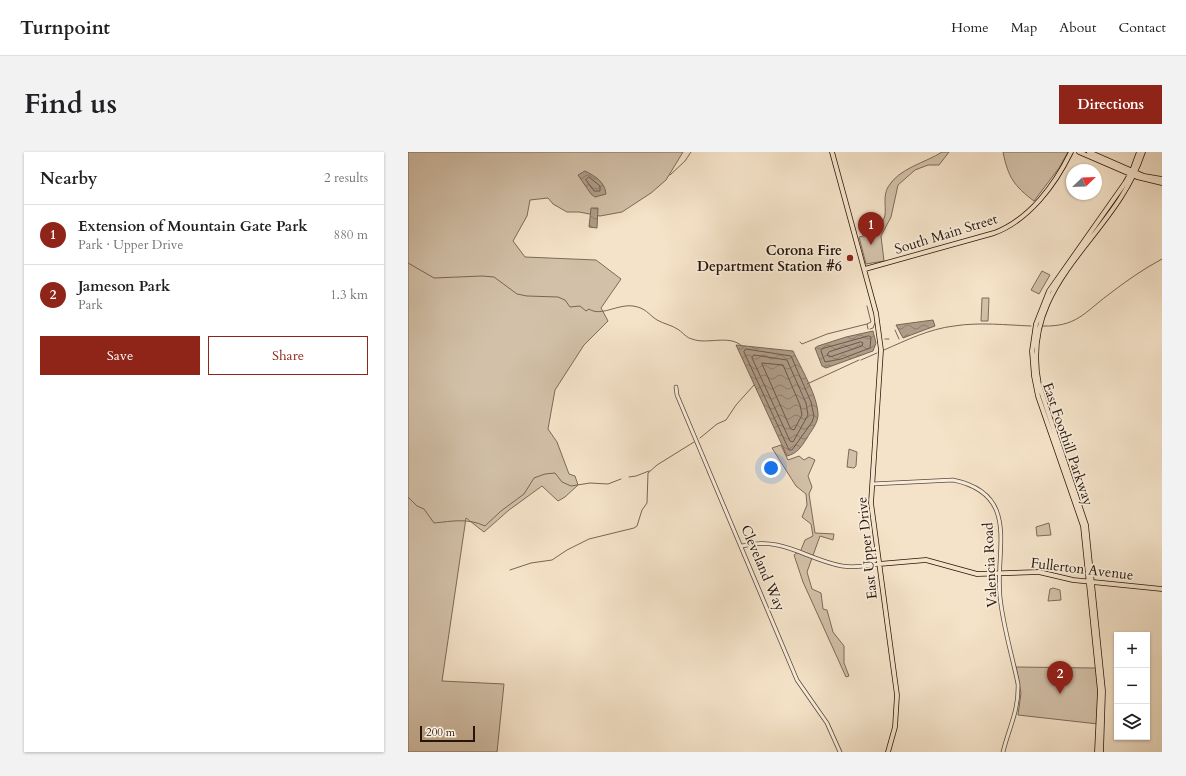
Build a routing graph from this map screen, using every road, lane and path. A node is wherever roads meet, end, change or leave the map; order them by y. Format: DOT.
graph roads {
  1 [pos="832,152"];
  2 [pos="1071,152"];
  3 [pos="1079,152"];
  4 [pos="1089,152"];
  5 [pos="1139,152"];
  6 [pos="1144,152"];
  7 [pos="1102,157"];
  8 [pos="1093,158"];
  9 [pos="1133,173"];
  10 [pos="1162,178"];
  11 [pos="1162,183"];
  12 [pos="1103,216"];
  13 [pos="1092,236"];
  14 [pos="865,269"];
  15 [pos="676,387"];
  16 [pos="872,484"];
  17 [pos="742,546"];
  18 [pos="879,564"];
  19 [pos="1000,574"];
  20 [pos="1091,582"];
  21 [pos="1162,589"];
  22 [pos="840,752"];
  23 [pos="888,752"];
  24 [pos="1003,752"];
  25 [pos="1097,752"];
  26 [pos="1100,752"];
  1 -- 14 [label="main road, East Upper Drive"];
  2 -- 14 [label="main road, South Main Street"];
  3 -- 8 [label="main road"];
  4 -- 7 [label="main road"];
  5 -- 9 [label="main road"];
  6 -- 9 [label="main road"];
  7 -- 8 [label="main road"];
  7 -- 9 [label="main road"];
  8 -- 9 [label="main road"];
  9 -- 10 [label="main road"];
  9 -- 11 [label="main road"];
  9 -- 12 [label="main road, East Foothill Parkway"];
  9 -- 13 [label="main road, East Foothill Parkway"];
  12 -- 13 [label="main road"];
  12 -- 20 [label="main road, East Foothill Parkway"];
  13 -- 20 [label="main road, East Foothill Parkway"];
  14 -- 16 [label="main road, East Upper Drive"];
  15 -- 17 [label="street, Cleveland Way"];
  16 -- 18 [label="main road, East Upper Drive"];
  16 -- 19 [label="street, Valencia Road"];
  17 -- 18 [label="street, Fullerton Avenue"];
  17 -- 22 [label="street, Cleveland Way"];
  18 -- 19 [label="main road, Fullerton Avenue"];
  18 -- 23 [label="main road, East Upper Drive"];
  19 -- 20 [label="main road, Fullerton Avenue"];
  19 -- 24 [label="street, Valencia Road"];
  20 -- 21 [label="main road, Fullerton Avenue"];
  20 -- 25 [label="main road, East Foothill Parkway"];
  20 -- 26 [label="main road, East Foothill Parkway"];
}
